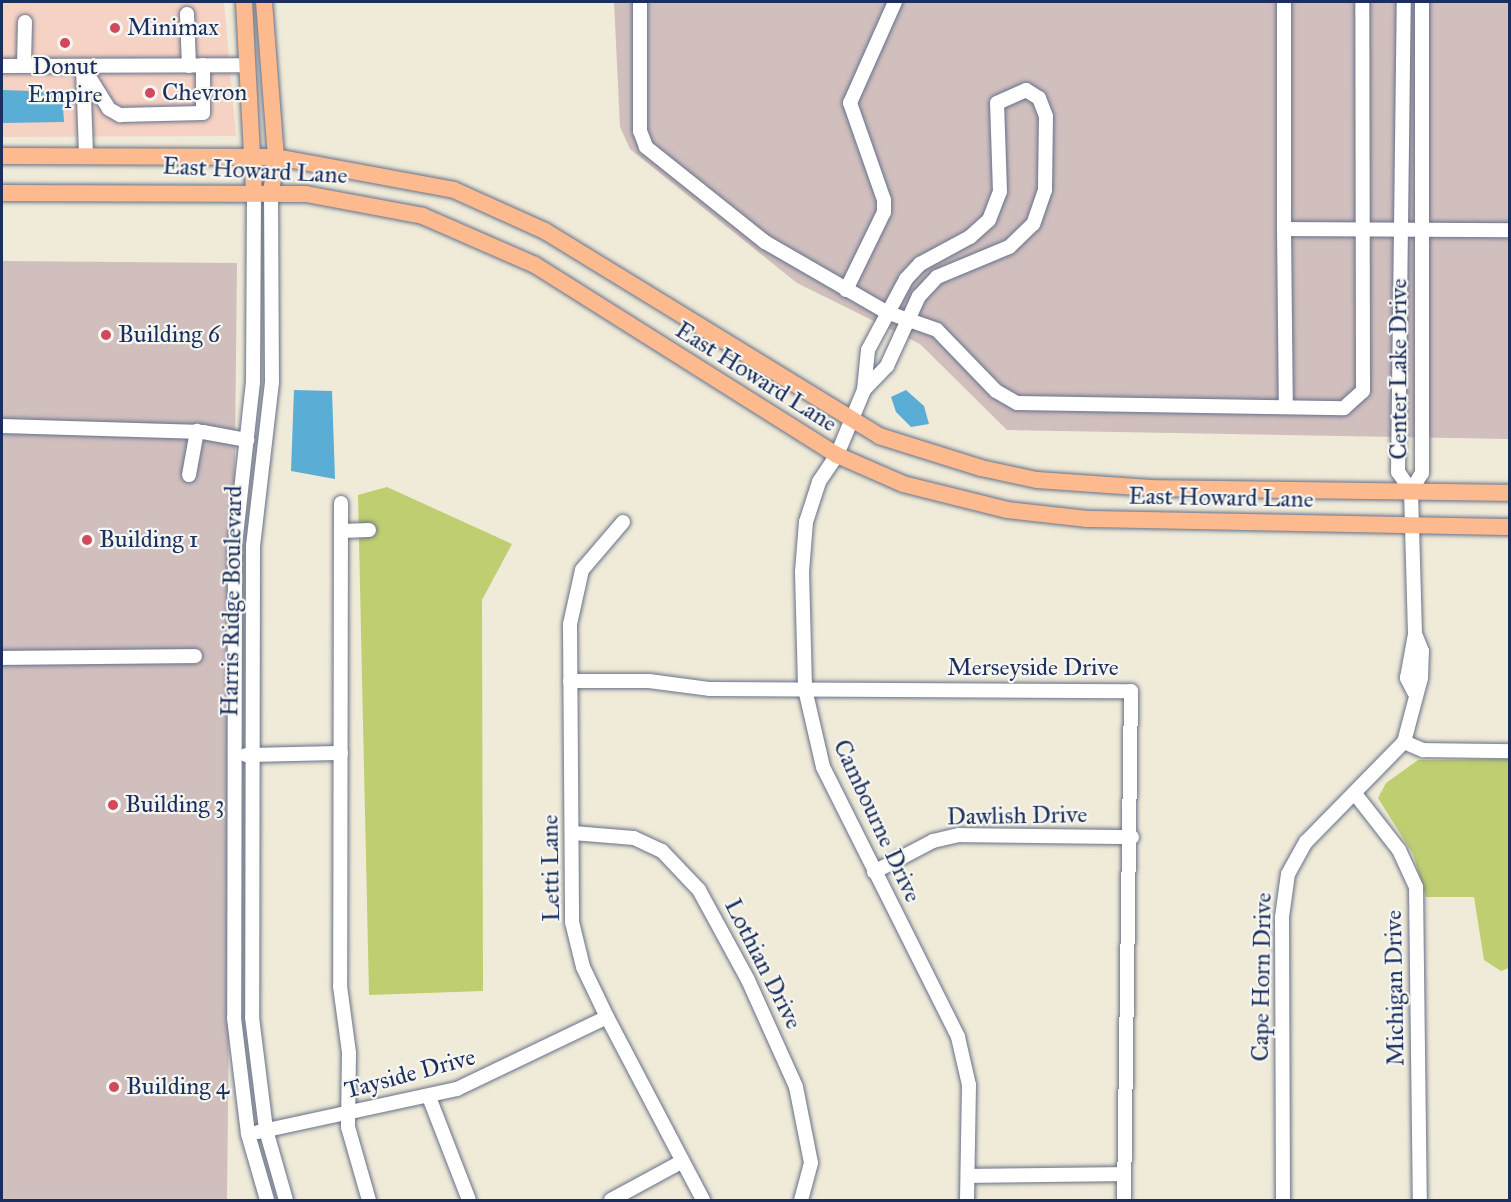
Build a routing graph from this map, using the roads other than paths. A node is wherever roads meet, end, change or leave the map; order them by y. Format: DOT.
graph roads {
  1 [pos="244,2"];
  2 [pos="264,2"];
  3 [pos="640,2"];
  4 [pos="895,2"];
  5 [pos="1284,2"];
  6 [pos="1362,2"];
  7 [pos="1404,2"];
  8 [pos="1422,2"];
  9 [pos="187,14"];
  10 [pos="25,22"];
  11 [pos="24,65"];
  12 [pos="196,65"];
  13 [pos="247,65"];
  14 [pos="2,66"];
  15 [pos="83,67"];
  16 [pos="2,156"];
  17 [pos="86,156"];
  18 [pos="256,157"];
  19 [pos="276,157"];
  20 [pos="2,193"];
  21 [pos="254,193"];
  22 [pos="271,193"];
  23 [pos="1360,228"];
  24 [pos="1402,228"];
  25 [pos="1421,228"];
  26 [pos="1284,229"];
  27 [pos="1509,230"];
  28 [pos="846,290"];
  29 [pos="886,312"];
  30 [pos="908,322"];
  31 [pos="864,390"];
  32 [pos="1286,407"];
  33 [pos="849,420"];
  34 [pos="2,426"];
  35 [pos="197,431"];
  36 [pos="247,440"];
  37 [pos="837,455"];
  38 [pos="189,475"];
  39 [pos="1411,491"];
  40 [pos="1509,493"];
  41 [pos="341,503"];
  42 [pos="623,522"];
  43 [pos="1414,526"];
  44 [pos="1509,527"];
  45 [pos="369,530"];
  46 [pos="341,531"];
  47 [pos="1415,634"];
  48 [pos="195,656"];
  49 [pos="2,658"];
  50 [pos="570,681"];
  51 [pos="805,689"];
  52 [pos="1414,692"];
  53 [pos="1404,742"];
  54 [pos="1509,751"];
  55 [pos="341,753"];
  56 [pos="234,754"];
  57 [pos="253,755"];
  58 [pos="1356,795"];
  59 [pos="573,833"];
  60 [pos="1132,837"];
  61 [pos="874,872"];
  62 [pos="607,1017"];
  63 [pos="429,1097"];
  64 [pos="348,1114"];
  65 [pos="266,1130"];
  66 [pos="248,1134"];
  67 [pos="681,1162"];
  68 [pos="1124,1174"];
  69 [pos="968,1176"];
  70 [pos="267,1200"];
  71 [pos="286,1200"];
  72 [pos="369,1200"];
  73 [pos="469,1200"];
  74 [pos="611,1200"];
  75 [pos="703,1200"];
  76 [pos="801,1200"];
  77 [pos="967,1200"];
  78 [pos="1124,1200"];
  79 [pos="1283,1200"];
  80 [pos="1420,1200"];
  1 -- 13 [label="main road, Harris Ridge Boulevard"];
  2 -- 19 [label="main road, Harris Ridge Boulevard"];
  3 -- 28 [label="street"];
  4 -- 28 [label="street"];
  5 -- 26 [label="street"];
  6 -- 23 [label="street"];
  7 -- 24 [label="street, Center Lake Drive"];
  8 -- 25 [label="street, Center Lake Drive"];
  9 -- 12 [label="street"];
  10 -- 11 [label="street"];
  11 -- 14 [label="street"];
  11 -- 15 [label="street"];
  12 -- 13 [label="street"];
  12 -- 15 [label="street"];
  12 -- 15 [label="street"];
  13 -- 18 [label="main road, Harris Ridge Boulevard"];
  15 -- 17 [label="street"];
  16 -- 17 [label="main road, East Howard Lane"];
  17 -- 18 [label="main road, East Howard Lane"];
  18 -- 19 [label="main road, East Howard Lane"];
  18 -- 21 [label="main road, Harris Ridge Boulevard"];
  19 -- 22 [label="main road, Harris Ridge Boulevard"];
  19 -- 33 [label="main road, East Howard Lane"];
  20 -- 21 [label="main road, East Howard Lane"];
  21 -- 22 [label="main road, East Howard Lane"];
  21 -- 36 [label="street, Harris Ridge Boulevard"];
  22 -- 37 [label="main road, East Howard Lane"];
  22 -- 57 [label="street, Harris Ridge Boulevard"];
  23 -- 24 [label="street"];
  23 -- 26 [label="street"];
  23 -- 32 [label="street"];
  24 -- 25 [label="street"];
  24 -- 39 [label="street, Center Lake Drive"];
  25 -- 27 [label="street"];
  25 -- 39 [label="street, Center Lake Drive"];
  26 -- 32 [label="street"];
  28 -- 29 [label="street"];
  29 -- 30 [label="street"];
  29 -- 30 [label="street"];
  29 -- 31 [label="street"];
  30 -- 31 [label="street"];
  30 -- 32 [label="street"];
  31 -- 33 [label="street, Cambourne Drive"];
  33 -- 37 [label="street, Cambourne Drive"];
  33 -- 39 [label="main road, East Howard Lane"];
  34 -- 35 [label="street"];
  35 -- 36 [label="street"];
  35 -- 38 [label="street"];
  36 -- 56 [label="street, Harris Ridge Boulevard"];
  37 -- 43 [label="main road, East Howard Lane"];
  37 -- 51 [label="street, Cambourne Drive"];
  39 -- 40 [label="main road, East Howard Lane"];
  39 -- 43 [label="street"];
  41 -- 46 [label="street"];
  42 -- 50 [label="street, Letti Lane"];
  43 -- 44 [label="main road, East Howard Lane"];
  43 -- 47 [label="street"];
  45 -- 46 [label="street"];
  46 -- 55 [label="street"];
  47 -- 52 [label="street"];
  47 -- 52 [label="street"];
  48 -- 49 [label="street"];
  50 -- 51 [label="street, Merseyside Drive"];
  50 -- 59 [label="street, Letti Lane"];
  51 -- 60 [label="street, Merseyside Drive"];
  51 -- 61 [label="street, Cambourne Drive"];
  52 -- 53 [label="street"];
  53 -- 54 [label="street"];
  53 -- 58 [label="street, Cape Horn Drive"];
  55 -- 57 [label="street"];
  55 -- 64 [label="street"];
  56 -- 57 [label="street"];
  56 -- 66 [label="street, Harris Ridge Boulevard"];
  57 -- 65 [label="street, Harris Ridge Boulevard"];
  58 -- 79 [label="street, Cape Horn Drive"];
  58 -- 80 [label="street, Michigan Drive"];
  59 -- 62 [label="street, Letti Lane"];
  59 -- 76 [label="street, Lothian Drive"];
  60 -- 61 [label="street, Dawlish Drive"];
  60 -- 68 [label="street, Merseyside Drive"];
  61 -- 69 [label="street, Cambourne Drive"];
  62 -- 63 [label="street, Tayside Drive"];
  62 -- 67 [label="street, Letti Lane"];
  63 -- 64 [label="street, Tayside Drive"];
  63 -- 73 [label="street"];
  64 -- 65 [label="street, Tayside Drive"];
  64 -- 72 [label="street"];
  65 -- 66 [label="street, Tayside Drive"];
  65 -- 71 [label="street, Harris Ridge Boulevard"];
  66 -- 70 [label="street, Harris Ridge Boulevard"];
  67 -- 74 [label="street"];
  67 -- 75 [label="street, Letti Lane"];
  68 -- 69 [label="street"];
  68 -- 78 [label="street, Merseyside Drive"];
  69 -- 77 [label="street, Cambourne Drive"];
}
